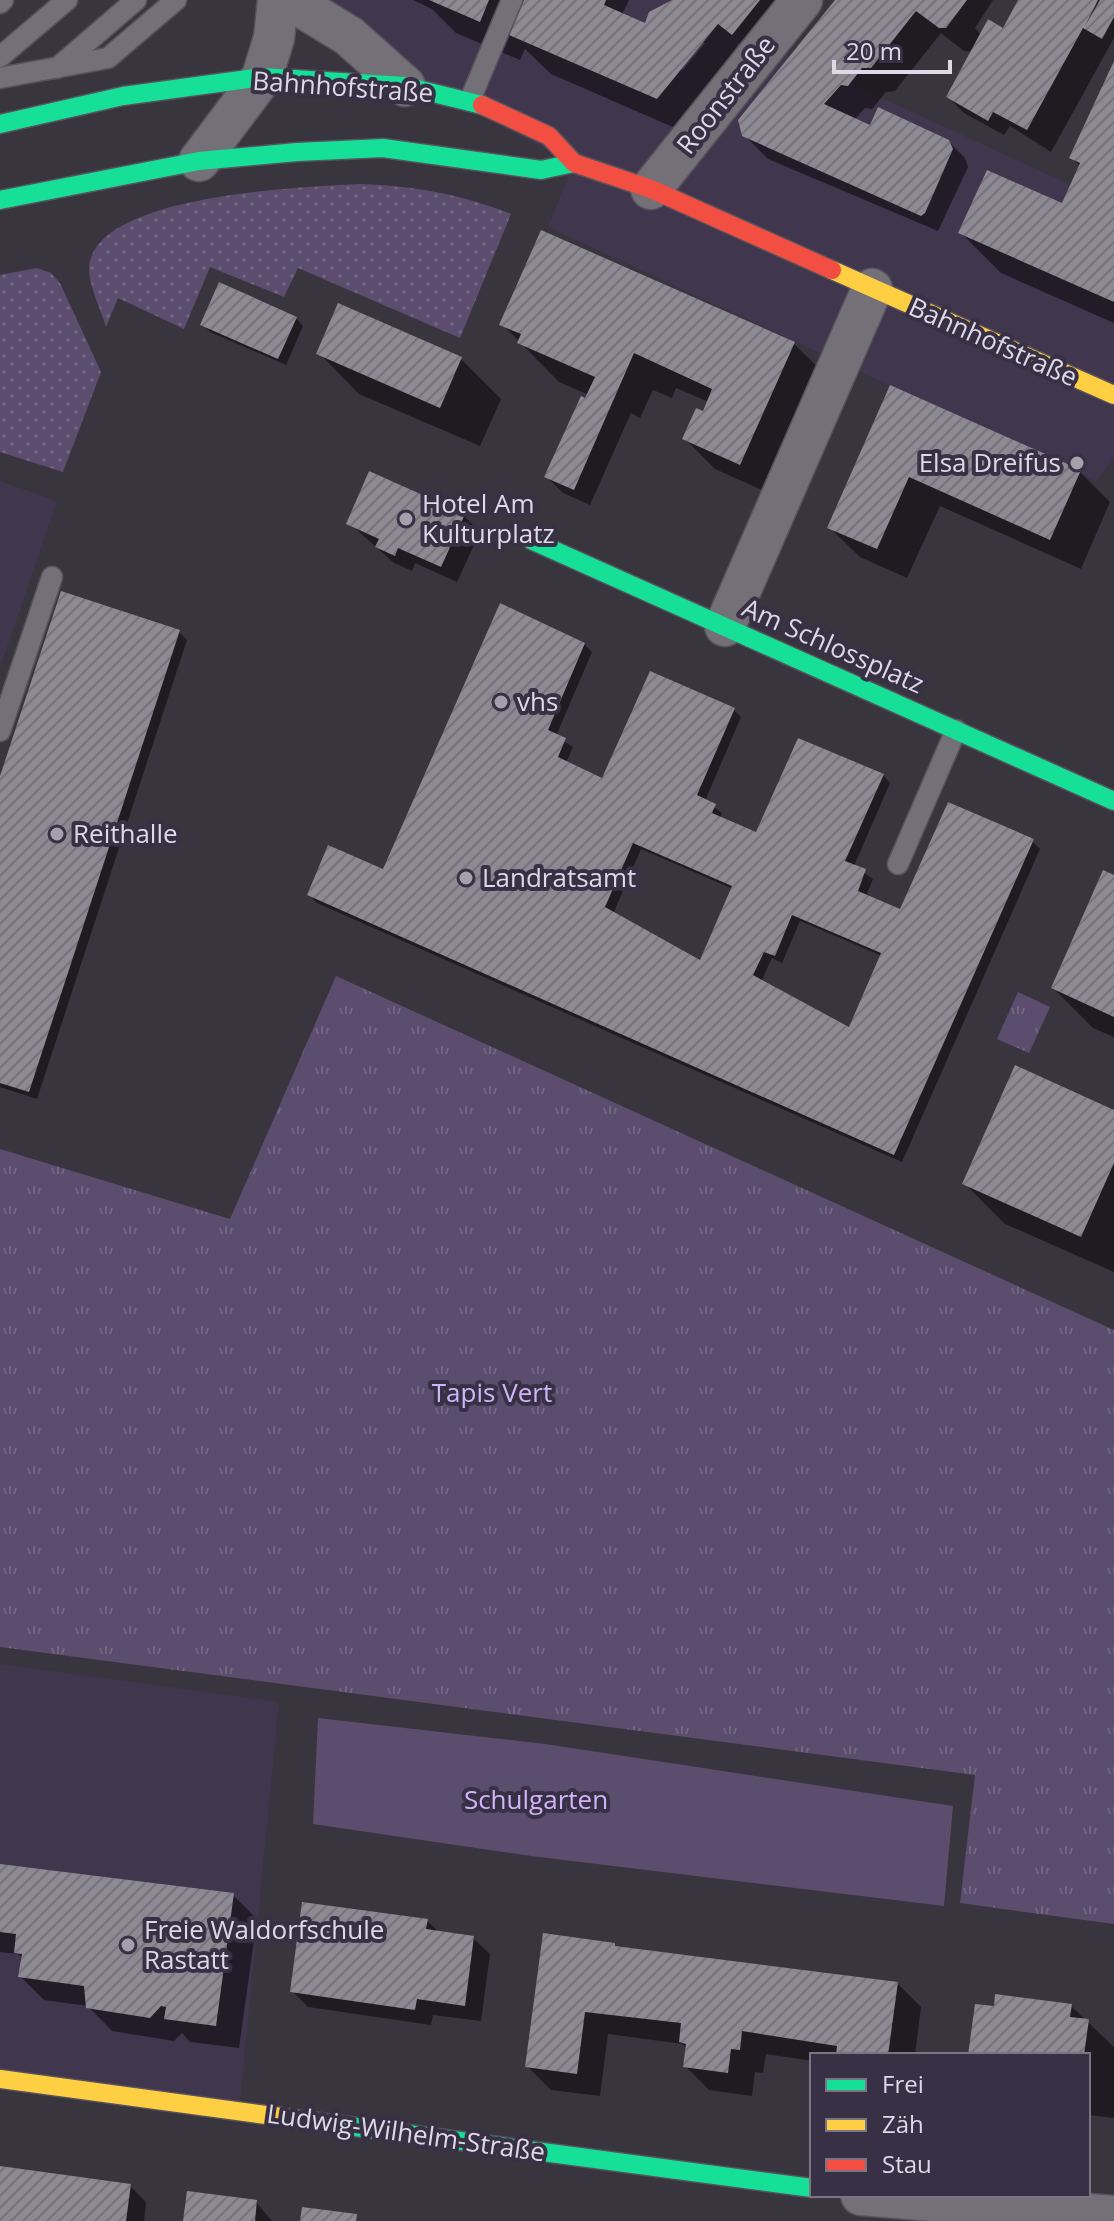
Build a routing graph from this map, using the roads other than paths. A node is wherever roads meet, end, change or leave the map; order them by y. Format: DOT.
graph roads {
  1 [pos="67,0"];
  2 [pos="136,0"];
  3 [pos="176,0"];
  4 [pos="278,0"];
  5 [pos="290,0"];
  6 [pos="512,0"];
  7 [pos="802,0"];
  8 [pos="0,57"];
  9 [pos="57,68"];
  10 [pos="262,77"];
  11 [pos="0,78"];
  12 [pos="405,86"];
  13 [pos="470,100"];
  14 [pos="0,124"];
  15 [pos="199,161"];
  16 [pos="574,163"];
  17 [pos="651,189"];
  18 [pos="0,200"];
  19 [pos="872,289"];
  20 [pos="1114,395"];
  21 [pos="531,540"];
  22 [pos="52,577"];
  23 [pos="725,626"];
  24 [pos="956,730"];
  25 [pos="0,731"];
  26 [pos="1114,801"];
  27 [pos="898,864"];
  28 [pos="0,2079"];
  29 [pos="810,2188"];
  30 [pos="866,2197"];
  31 [pos="903,2211"];
  32 [pos="1114,2216"];
  1 -- 8 [label="lane"];
  2 -- 9 [label="lane"];
  3 -- 9 [label="lane"];
  4 -- 10 [label="street"];
  5 -- 12 [label="street"];
  6 -- 13 [label="lane"];
  7 -- 17 [label="street, Roonstraße"];
  9 -- 11 [label="lane"];
  10 -- 12 [label="main road, Bahnhofstraße"];
  10 -- 14 [label="main road, Bahnhofstraße"];
  10 -- 15 [label="street"];
  12 -- 13 [label="main road, Bahnhofstraße"];
  13 -- 16 [label="main road, Bahnhofstraße"];
  15 -- 16 [label="main road, Bahnhofstraße"];
  15 -- 18 [label="main road, Bahnhofstraße"];
  16 -- 17 [label="main road, Bahnhofstraße"];
  17 -- 19 [label="main road, Bahnhofstraße"];
  19 -- 20 [label="main road, Bahnhofstraße"];
  19 -- 23 [label="street"];
  21 -- 23 [label="main road, Am Schlossplatz"];
  22 -- 25 [label="lane"];
  23 -- 24 [label="main road, Am Schlossplatz"];
  24 -- 26 [label="main road, Am Schlossplatz"];
  24 -- 27 [label="lane"];
  28 -- 29 [label="main road, Ludwig-Wilhelm-Straße"];
  30 -- 31 [label="street"];
  31 -- 32 [label="street"];
}
